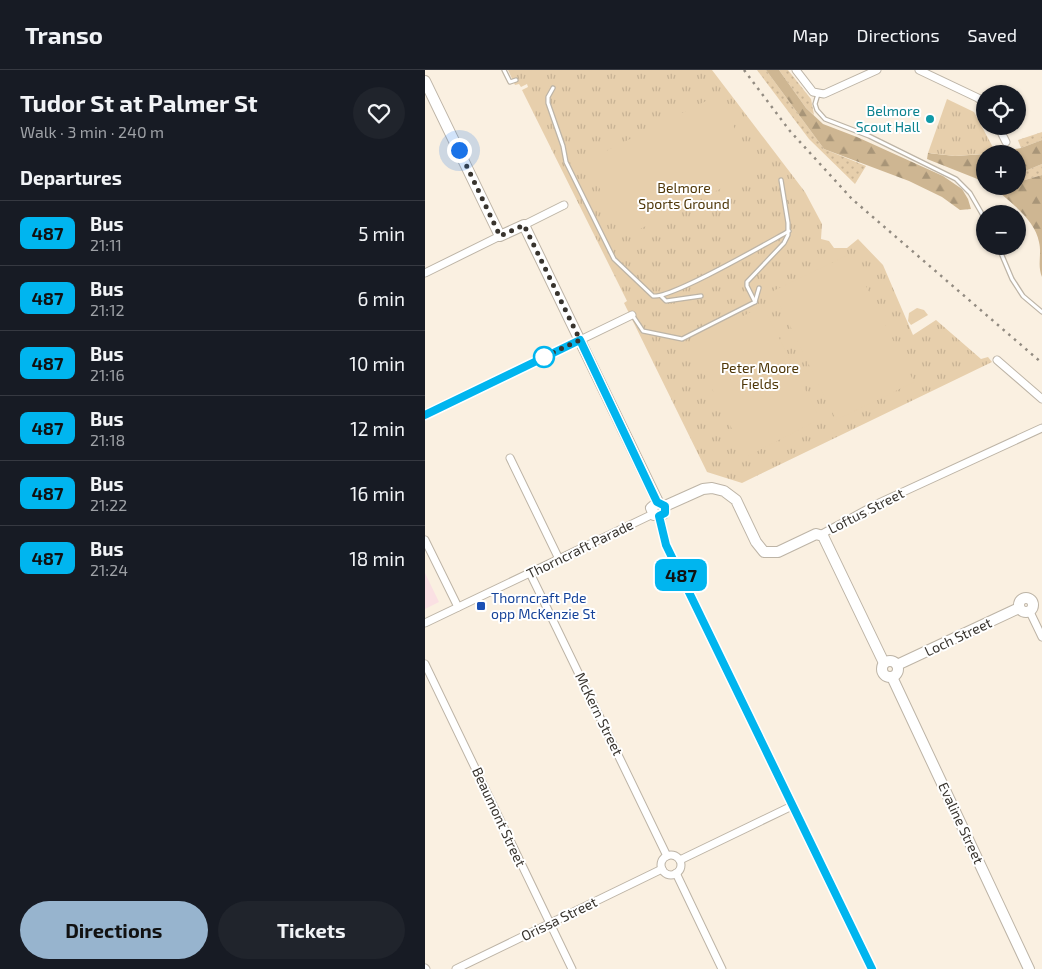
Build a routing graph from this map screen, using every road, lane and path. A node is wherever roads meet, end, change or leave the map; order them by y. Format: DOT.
graph roads {
  1 [pos="504,70"];
  2 [pos="796,70"];
  3 [pos="877,70"];
  4 [pos="919,70"];
  5 [pos="516,80"];
  6 [pos="425,81"];
  7 [pos="553,88"];
  8 [pos="818,94"];
  9 [pos="976,97"];
  10 [pos="1002,135"];
  11 [pos="1006,142"];
  12 [pos="781,180"];
  13 [pos="565,204"];
  14 [pos="977,205"];
  15 [pos="524,225"];
  16 [pos="789,231"];
  17 [pos="500,236"];
  18 [pos="1002,255"];
  19 [pos="425,273"];
  20 [pos="759,288"];
  21 [pos="661,296"];
  22 [pos="701,296"];
  23 [pos="755,302"];
  24 [pos="1042,312"];
  25 [pos="632,315"];
  26 [pos="580,340"];
  27 [pos="997,360"];
  28 [pos="1042,399"];
  29 [pos="425,415"];
  30 [pos="1042,428"];
  31 [pos="510,458"];
  32 [pos="661,504"];
  33 [pos="656,515"];
  34 [pos="820,535"];
  35 [pos="425,540"];
  36 [pos="559,559"];
  37 [pos="530,573"];
  38 [pos="1042,596"];
  39 [pos="1032,601"];
  40 [pos="457,607"];
  41 [pos="1019,608"];
  42 [pos="1030,612"];
  43 [pos="425,623"];
  44 [pos="1042,637"];
  45 [pos="884,663"];
  46 [pos="425,664"];
  47 [pos="897,665"];
  48 [pos="892,677"];
  49 [pos="792,806"];
  50 [pos="667,856"];
  51 [pos="680,860"];
  52 [pos="663,869"];
  53 [pos="676,873"];
  54 [pos="550,923"];
  55 [pos="456,969"];
  56 [pos="572,969"];
  57 [pos="722,969"];
  58 [pos="871,969"];
  59 [pos="1029,969"];
  1 -- 5 [label="lane"];
  2 -- 8 [label="street"];
  3 -- 8 [label="street"];
  4 -- 9 [label="street"];
  6 -- 17 [label="street"];
  7 -- 21 [label="lane"];
  8 -- 14 [label="lane"];
  10 -- 11 [label="street"];
  12 -- 16 [label="lane"];
  13 -- 15 [label="street"];
  15 -- 17 [label="street"];
  15 -- 26 [label="street"];
  16 -- 21 [label="lane"];
  16 -- 23 [label="lane"];
  17 -- 19 [label="street"];
  18 -- 24 [label="lane"];
  20 -- 23 [label="lane"];
  21 -- 22 [label="lane"];
  23 -- 25 [label="lane"];
  25 -- 26 [label="street"];
  26 -- 29 [label="street"];
  26 -- 32 [label="street"];
  27 -- 28 [label="street"];
  30 -- 34 [label="street, Loftus Street"];
  31 -- 36 [label="street"];
  32 -- 33 [label="street"];
  32 -- 34 [label="street, Loftus Street"];
  33 -- 36 [label="street, Thorncraft Parade"];
  33 -- 49 [label="street"];
  34 -- 45 [label="street"];
  35 -- 40 [label="street"];
  36 -- 37 [label="street, Thorncraft Parade"];
  37 -- 40 [label="street, Thorncraft Parade"];
  37 -- 50 [label="street, McKern Street"];
  38 -- 39 [label="street"];
  39 -- 41 [label="street"];
  39 -- 42 [label="street"];
  40 -- 43 [label="street, Thorncraft Parade"];
  41 -- 42 [label="street"];
  41 -- 47 [label="street, Loch Street"];
  42 -- 44 [label="street"];
  45 -- 47 [label="street"];
  45 -- 48 [label="street"];
  46 -- 54 [label="street, Beaumont Street"];
  47 -- 48 [label="street"];
  48 -- 59 [label="street, Evaline Street"];
  49 -- 51 [label="street"];
  49 -- 58 [label="street"];
  50 -- 51 [label="street"];
  50 -- 52 [label="street"];
  51 -- 53 [label="street"];
  52 -- 53 [label="street"];
  52 -- 54 [label="street, Orissa Street"];
  53 -- 57 [label="street"];
  54 -- 55 [label="street, Orissa Street"];
  54 -- 56 [label="street, Beaumont Street"];
}
